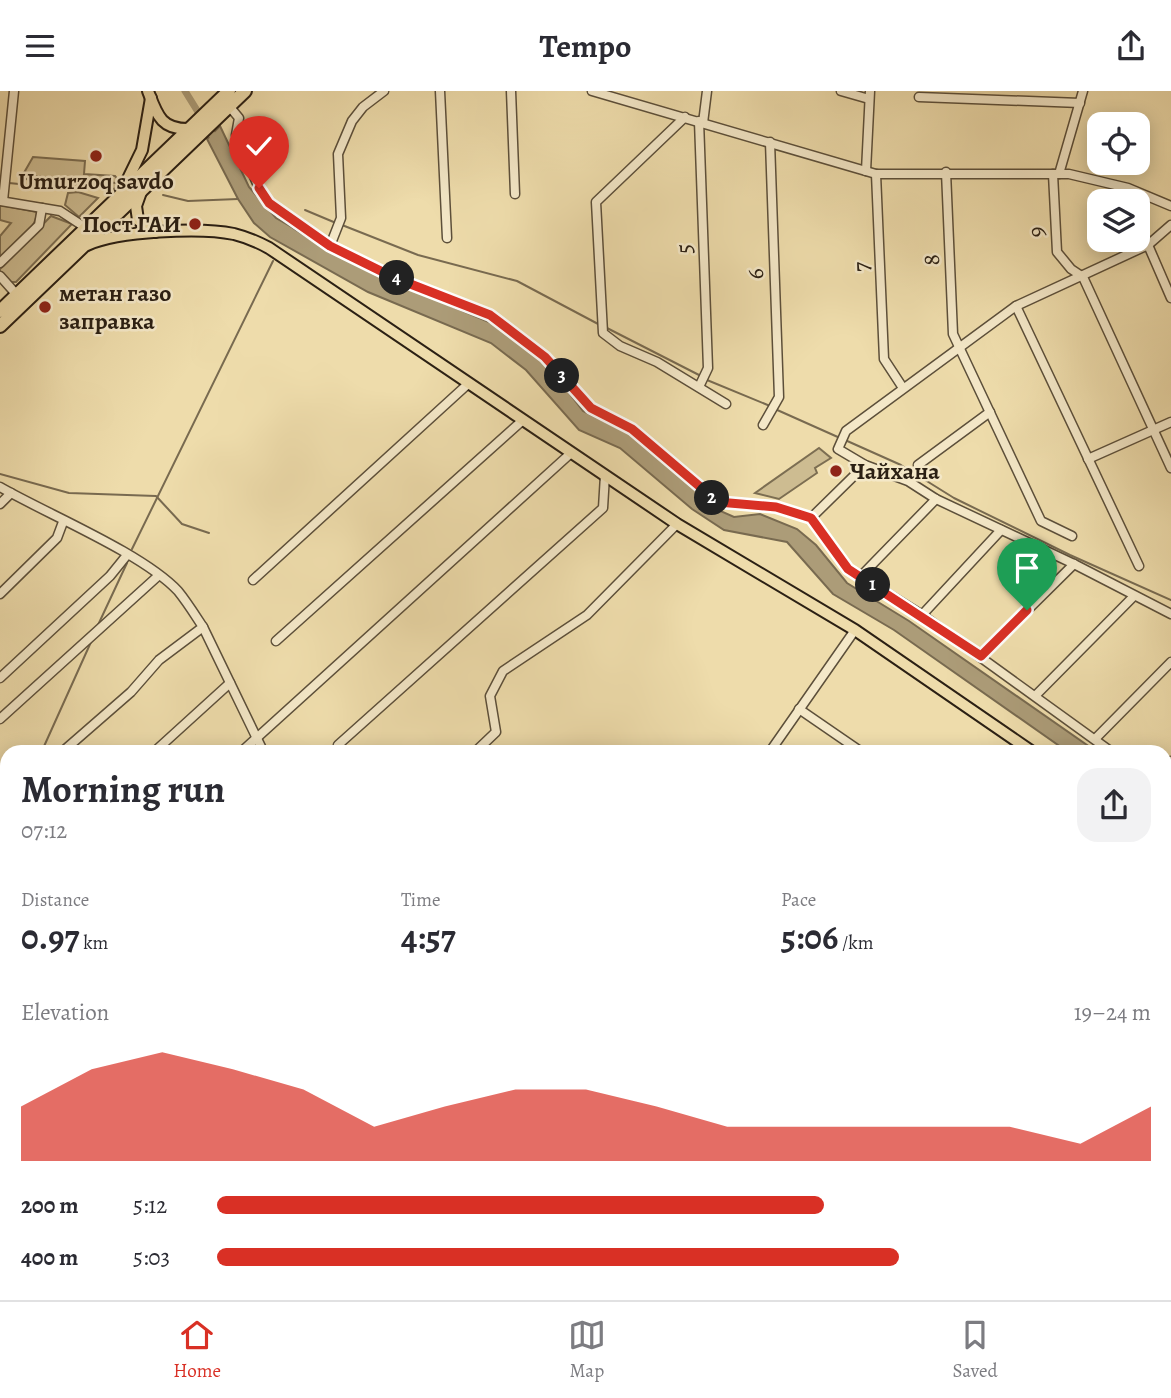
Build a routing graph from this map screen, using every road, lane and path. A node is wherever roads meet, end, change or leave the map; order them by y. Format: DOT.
graph roads {
  1 [pos="14,91"];
  2 [pos="229,91"];
  3 [pos="244,91"];
  4 [pos="384,91"];
  5 [pos="440,91"];
  6 [pos="511,91"];
  7 [pos="592,91"];
  8 [pos="707,91"];
  9 [pos="841,91"];
  10 [pos="1083,91"];
  11 [pos="149,94"];
  12 [pos="869,95"];
  13 [pos="919,97"];
  14 [pos="1080,103"];
  15 [pos="222,107"];
  16 [pos="685,117"];
  17 [pos="701,122"];
  18 [pos="193,133"];
  19 [pos="770,142"];
  20 [pos="866,171"];
  21 [pos="946,172"];
  22 [pos="876,174"];
  23 [pos="1056,174"];
  24 [pos="142,190"];
  25 [pos="515,194"];
  26 [pos="119,197"];
  27 [pos="1,201"];
  28 [pos="1171,205"];
  29 [pos="42,208"];
  30 [pos="1171,225"];
  31 [pos="86,229"];
  32 [pos="161,233"];
  33 [pos="447,238"];
  34 [pos="1150,243"];
  35 [pos="330,246"];
  36 [pos="82,248"];
  37 [pos="1150,250"];
  38 [pos="1134,252"];
  39 [pos="0,263"];
  40 [pos="0,276"];
  41 [pos="1083,277"];
  42 [pos="37,283"];
  43 [pos="17,295"];
  44 [pos="1171,298"];
  45 [pos="1016,306"];
  46 [pos="0,311"];
  47 [pos="0,326"];
  48 [pos="960,345"];
  49 [pos="702,381"];
  50 [pos="469,383"];
  51 [pos="903,388"];
  52 [pos="726,404"];
  53 [pos="990,412"];
  54 [pos="523,420"];
  55 [pos="1171,422"];
  56 [pos="763,425"];
  57 [pos="1153,430"];
  58 [pos="571,453"];
  59 [pos="1088,459"];
  60 [pos="865,465"];
  61 [pos="918,465"];
  62 [pos="1171,468"];
  63 [pos="605,475"];
  64 [pos="0,487"];
  65 [pos="11,493"];
  66 [pos="936,499"];
  67 [pos="0,504"];
  68 [pos="811,518"];
  69 [pos="63,522"];
  70 [pos="677,524"];
  71 [pos="1001,530"];
  72 [pos="1072,536"];
  73 [pos="127,555"];
  74 [pos="1074,564"];
  75 [pos="1139,566"];
  76 [pos="158,576"];
  77 [pos="860,577"];
  78 [pos="253,580"];
  79 [pos="0,594"];
  80 [pos="1134,596"];
  81 [pos="1171,614"];
  82 [pos="922,615"];
  83 [pos="203,627"];
  84 [pos="855,630"];
  85 [pos="276,641"];
  86 [pos="981,656"];
  87 [pos="1171,662"];
  88 [pos="0,678"];
  89 [pos="230,683"];
  90 [pos="1036,695"];
  91 [pos="799,709"];
  92 [pos="0,719"];
  93 [pos="256,737"];
  94 [pos="1095,739"];
  95 [pos="70,745"];
  96 [pos="162,745"];
  97 [pos="248,745"];
  98 [pos="260,745"];
  99 [pos="338,745"];
  100 [pos="482,745"];
  101 [pos="774,745"];
  102 [pos="845,745"];
  103 [pos="1022,745"];
  104 [pos="1103,745"];
  1 -- 27 [label="street"];
  2 -- 15 [label="highway"];
  3 -- 15 [label="highway"];
  4 -- 35 [label="street"];
  5 -- 33 [label="street"];
  6 -- 25 [label="street"];
  7 -- 16 [label="street"];
  8 -- 17 [label="street, 5"];
  9 -- 12 [label="street"];
  10 -- 14 [label="street, 9"];
  11 -- 18 [label="main road"];
  11 -- 26 [label="main road"];
  12 -- 20 [label="street"];
  13 -- 14 [label="street"];
  14 -- 23 [label="street, 9"];
  15 -- 18 [label="highway"];
  15 -- 35 [label="street"];
  16 -- 17 [label="street"];
  16 -- 49 [label="street"];
  17 -- 19 [label="street"];
  17 -- 49 [label="street, 5"];
  18 -- 24 [label="highway"];
  18 -- 26 [label="highway"];
  19 -- 20 [label="street"];
  19 -- 56 [label="street, 6"];
  20 -- 22 [label="street"];
  21 -- 22 [label="street"];
  21 -- 23 [label="street"];
  21 -- 48 [label="street, 8"];
  22 -- 51 [label="street, 7"];
  23 -- 28 [label="street"];
  23 -- 41 [label="street, 9"];
  24 -- 32 [label="main road"];
  24 -- 36 [label="highway"];
  26 -- 31 [label="highway"];
  27 -- 29 [label="street"];
  29 -- 31 [label="street"];
  29 -- 39 [label="street"];
  30 -- 34 [label="street"];
  31 -- 42 [label="highway"];
  32 -- 36 [label="main road"];
  32 -- 50 [label="main road"];
  35 -- 68 [label="street"];
  36 -- 42 [label="highway"];
  37 -- 44 [label="street"];
  38 -- 41 [label="street"];
  40 -- 43 [label="street"];
  41 -- 45 [label="street"];
  41 -- 57 [label="street"];
  42 -- 43 [label="highway"];
  42 -- 47 [label="highway"];
  43 -- 46 [label="highway"];
  45 -- 48 [label="street"];
  45 -- 59 [label="street"];
  48 -- 51 [label="street"];
  48 -- 53 [label="street, 8"];
  49 -- 52 [label="street"];
  50 -- 54 [label="main road"];
  50 -- 78 [label="street"];
  51 -- 60 [label="street"];
  53 -- 61 [label="street"];
  53 -- 72 [label="street, 8"];
  54 -- 58 [label="main road"];
  54 -- 85 [label="street"];
  55 -- 57 [label="street"];
  57 -- 59 [label="street"];
  57 -- 62 [label="street"];
  58 -- 63 [label="main road"];
  58 -- 93 [label="street"];
  59 -- 75 [label="street"];
  60 -- 66 [label="street"];
  60 -- 68 [label="street"];
  63 -- 70 [label="main road"];
  63 -- 99 [label="street"];
  64 -- 65 [label="street"];
  65 -- 67 [label="street"];
  65 -- 69 [label="street"];
  66 -- 71 [label="street"];
  66 -- 77 [label="street"];
  68 -- 77 [label="street"];
  69 -- 73 [label="street"];
  69 -- 79 [label="street"];
  70 -- 84 [label="main road"];
  70 -- 100 [label="street"];
  71 -- 74 [label="street"];
  71 -- 82 [label="street"];
  73 -- 76 [label="street"];
  73 -- 88 [label="street"];
  74 -- 80 [label="street"];
  74 -- 86 [label="street"];
  76 -- 83 [label="street"];
  76 -- 92 [label="street"];
  77 -- 82 [label="street"];
  80 -- 81 [label="street"];
  80 -- 90 [label="street"];
  82 -- 86 [label="street"];
  83 -- 89 [label="street"];
  83 -- 95 [label="street"];
  84 -- 91 [label="street"];
  84 -- 103 [label="main road"];
  86 -- 90 [label="street"];
  87 -- 94 [label="street"];
  89 -- 93 [label="street"];
  89 -- 96 [label="street"];
  90 -- 94 [label="street"];
  91 -- 101 [label="street"];
  91 -- 102 [label="street"];
  93 -- 97 [label="street"];
  93 -- 98 [label="street"];
  94 -- 104 [label="street"];
}
